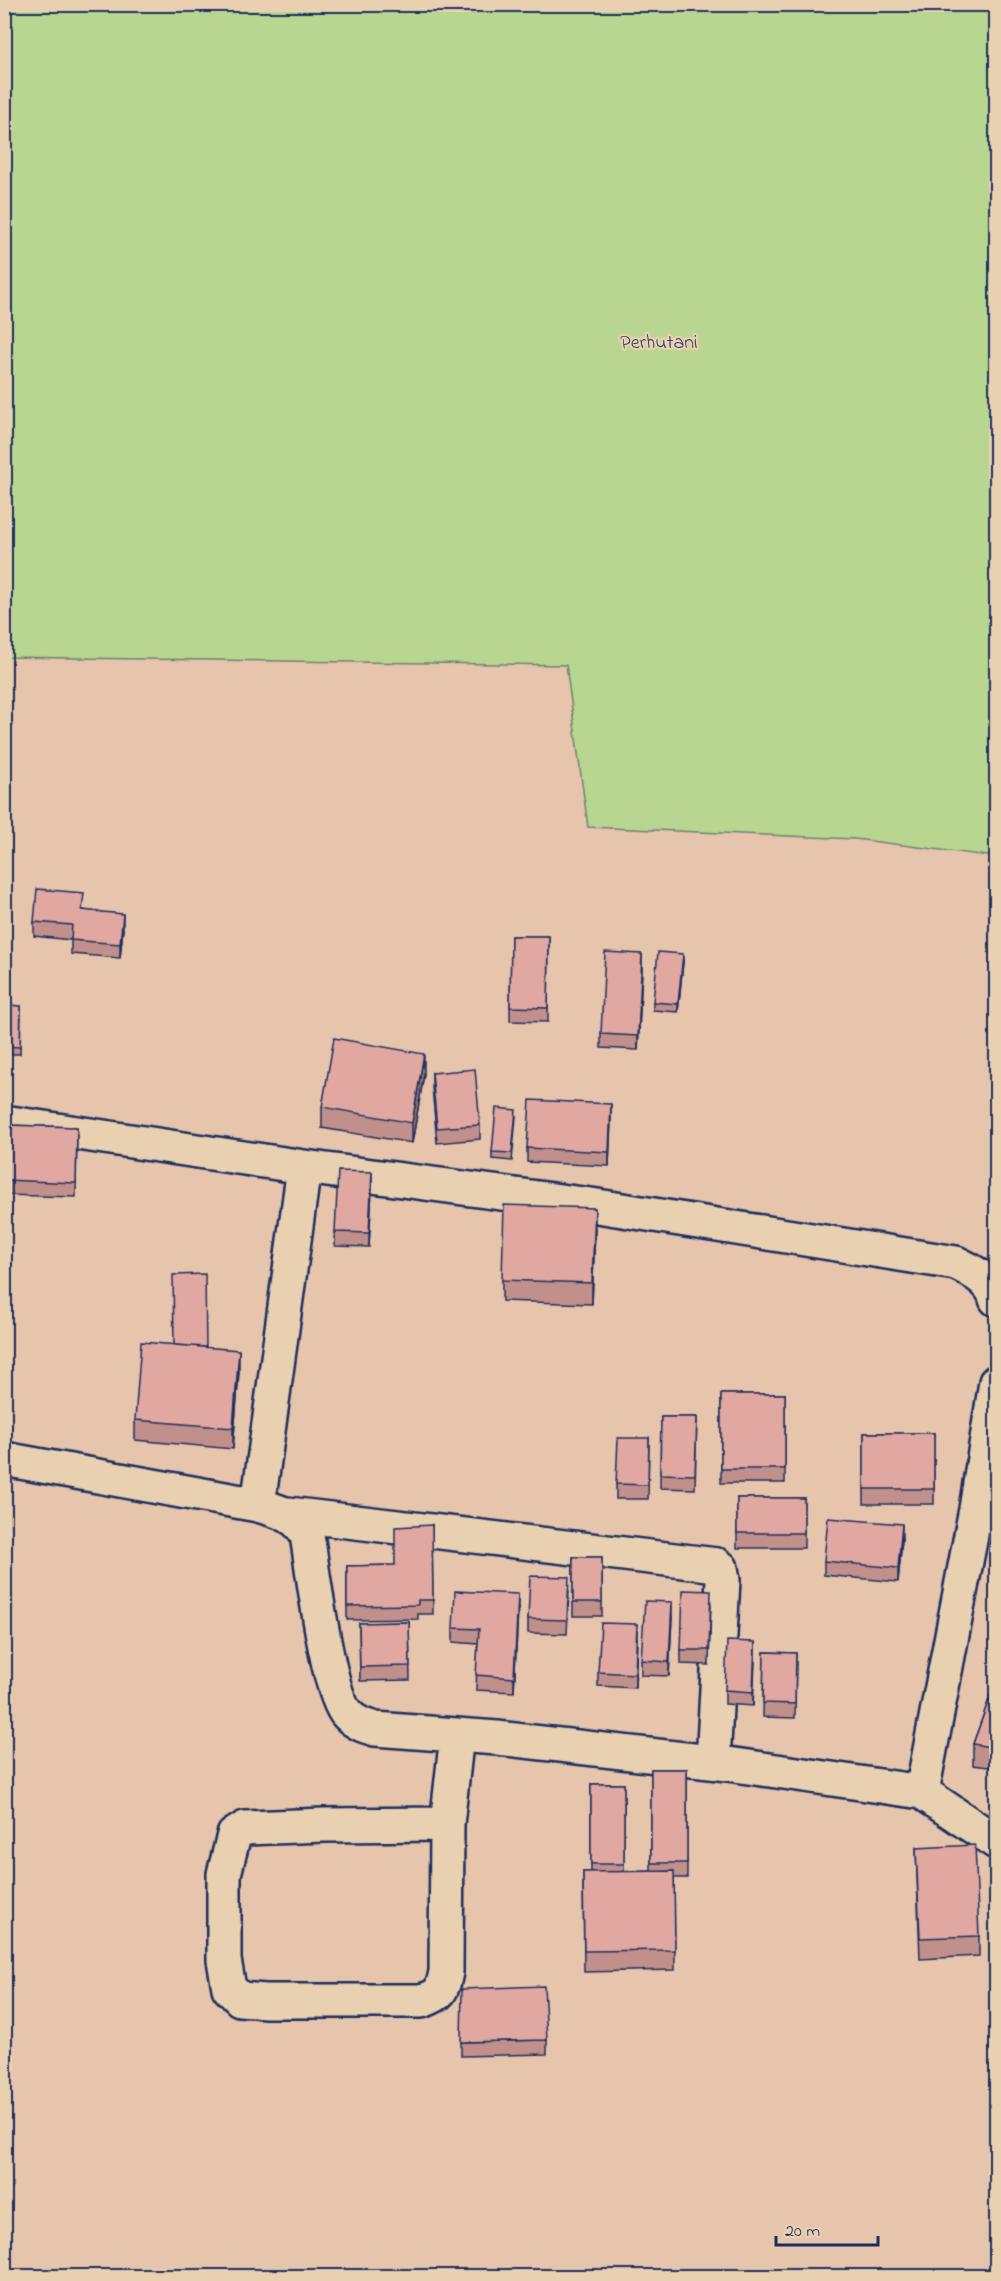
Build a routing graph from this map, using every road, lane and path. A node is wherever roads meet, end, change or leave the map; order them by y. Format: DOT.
graph roads {
  1 [pos="4,1122"];
  2 [pos="304,1167"];
  3 [pos="996,1299"];
  4 [pos="996,1382"];
  5 [pos="4,1459"];
  6 [pos="273,1509"];
  7 [pos="986,1512"];
  8 [pos="457,1735"];
  9 [pos="713,1762"];
  10 [pos="922,1792"];
  11 [pos="447,1824"];
  12 [pos="996,1842"];
  1 -- 2 [label="street"];
  2 -- 3 [label="street"];
  2 -- 6 [label="street"];
  4 -- 7 [label="street"];
  5 -- 6 [label="street"];
  6 -- 8 [label="street"];
  6 -- 9 [label="street"];
  7 -- 10 [label="street"];
  8 -- 9 [label="street"];
  8 -- 11 [label="street"];
  9 -- 10 [label="street"];
  10 -- 12 [label="street"];
  11 -- 11 [label="street"];
}
